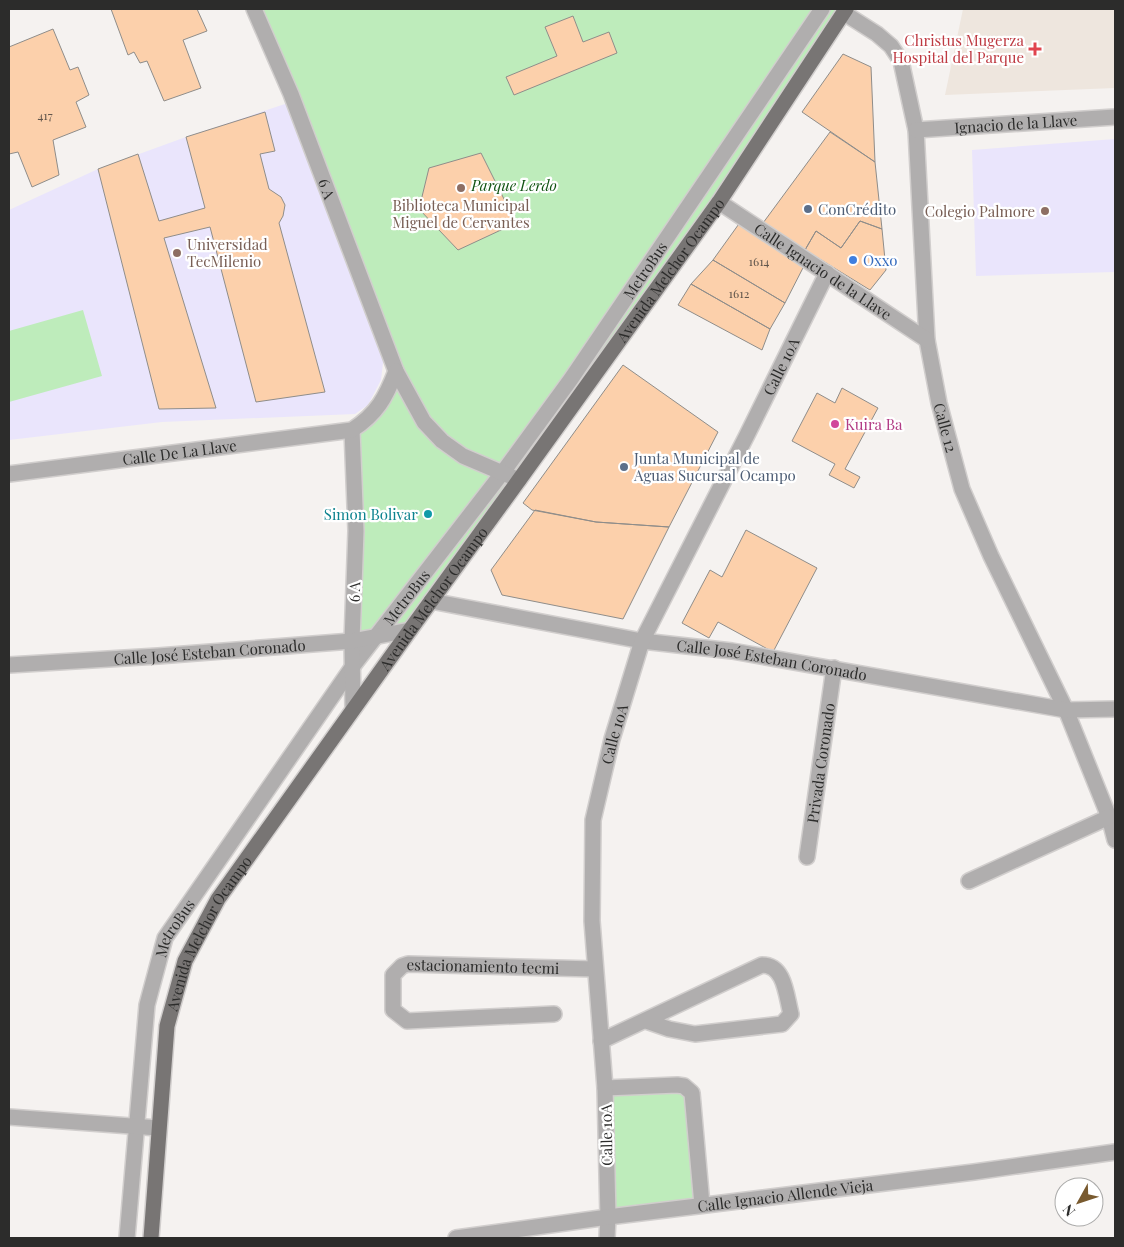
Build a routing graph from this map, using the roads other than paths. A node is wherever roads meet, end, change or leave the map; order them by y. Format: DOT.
graph roads {
  1 [pos="254,9"];
  2 [pos="822,9"];
  3 [pos="845,11"];
  4 [pos="1115,117"];
  5 [pos="916,130"];
  6 [pos="719,202"];
  7 [pos="827,273"];
  8 [pos="927,340"];
  9 [pos="396,371"];
  10 [pos="352,430"];
  11 [pos="503,472"];
  12 [pos="9,474"];
  13 [pos="520,480"];
  14 [pos="431,601"];
  15 [pos="410,630"];
  16 [pos="377,636"];
  17 [pos="352,641"];
  18 [pos="642,641"];
  19 [pos="9,665"];
  20 [pos="353,666"];
  21 [pos="834,668"];
  22 [pos="1115,708"];
  23 [pos="354,709"];
  24 [pos="1066,710"];
  25 [pos="1108,817"];
  26 [pos="1115,840"];
  27 [pos="807,857"];
  28 [pos="969,881"];
  29 [pos="595,969"];
  30 [pos="554,1014"];
  31 [pos="646,1021"];
  32 [pos="601,1041"];
  33 [pos="605,1088"];
  34 [pos="9,1117"];
  35 [pos="136,1127"];
  36 [pos="158,1128"];
  37 [pos="1115,1152"];
  38 [pos="702,1205"];
  39 [pos="608,1217"];
  40 [pos="127,1238"];
  41 [pos="151,1238"];
  42 [pos="456,1238"];
  43 [pos="606,1238"];
  1 -- 9 [label="street, 6 A"];
  2 -- 11 [label="street, MetroBus"];
  3 -- 5 [label="street, Calle 12"];
  3 -- 6 [label="main road, Avenida Melchor Ocampo"];
  4 -- 5 [label="street, Ignacio de la Llave"];
  5 -- 8 [label="street, Calle 12"];
  6 -- 7 [label="street, Calle Ignacio de la Llave"];
  6 -- 13 [label="main road, Avenida Melchor Ocampo"];
  7 -- 8 [label="street, Calle Ignacio de la Llave"];
  7 -- 18 [label="street, Calle 10A"];
  8 -- 24 [label="street, Calle 12"];
  9 -- 10 [label="street"];
  9 -- 11 [label="street, 6 A"];
  10 -- 12 [label="street, Calle De La Llave"];
  10 -- 17 [label="street, 6 A"];
  11 -- 13 [label="street, 6 A"];
  11 -- 16 [label="street, MetroBus"];
  13 -- 14 [label="main road, Avenida Melchor Ocampo"];
  14 -- 15 [label="main road, Avenida Melchor Ocampo"];
  14 -- 18 [label="street, Calle José Esteban Coronado"];
  15 -- 16 [label="street, Calle José Esteban Coronado"];
  15 -- 23 [label="main road, Avenida Melchor Ocampo"];
  16 -- 17 [label="street, Calle José Esteban Coronado"];
  16 -- 20 [label="street, MetroBus"];
  17 -- 19 [label="street, Calle José Esteban Coronado"];
  17 -- 20 [label="street, 6 A"];
  18 -- 21 [label="street, Calle José Esteban Coronado"];
  18 -- 29 [label="street, Calle 10A"];
  20 -- 23 [label="street, 6 A"];
  20 -- 35 [label="street, MetroBus"];
  21 -- 24 [label="street, Calle José Esteban Coronado"];
  21 -- 27 [label="street, Privada Coronado"];
  22 -- 24 [label="street, Calle José Esteban Coronado"];
  23 -- 36 [label="main road, Avenida Melchor Ocampo"];
  24 -- 25 [label="street, Calle 12"];
  25 -- 26 [label="street, Calle 12"];
  25 -- 28 [label="street"];
  29 -- 30 [label="street, estacionamiento tecmi"];
  29 -- 32 [label="street, Calle 10A"];
  31 -- 31 [label="street"];
  31 -- 32 [label="street"];
  32 -- 33 [label="street, Calle 10A"];
  33 -- 38 [label="street"];
  33 -- 39 [label="street, Calle 10A"];
  34 -- 35 [label="street"];
  35 -- 36 [label="street"];
  35 -- 40 [label="street, MetroBus"];
  36 -- 41 [label="main road, Avenida Melchor Ocampo"];
  37 -- 38 [label="street, Calle Ignacio Allende Vieja"];
  38 -- 39 [label="street, Calle Ignacio Allende Vieja"];
  39 -- 42 [label="street, Calle Ignacio Allende Vieja"];
  39 -- 43 [label="street, Calle 10A"];
}
